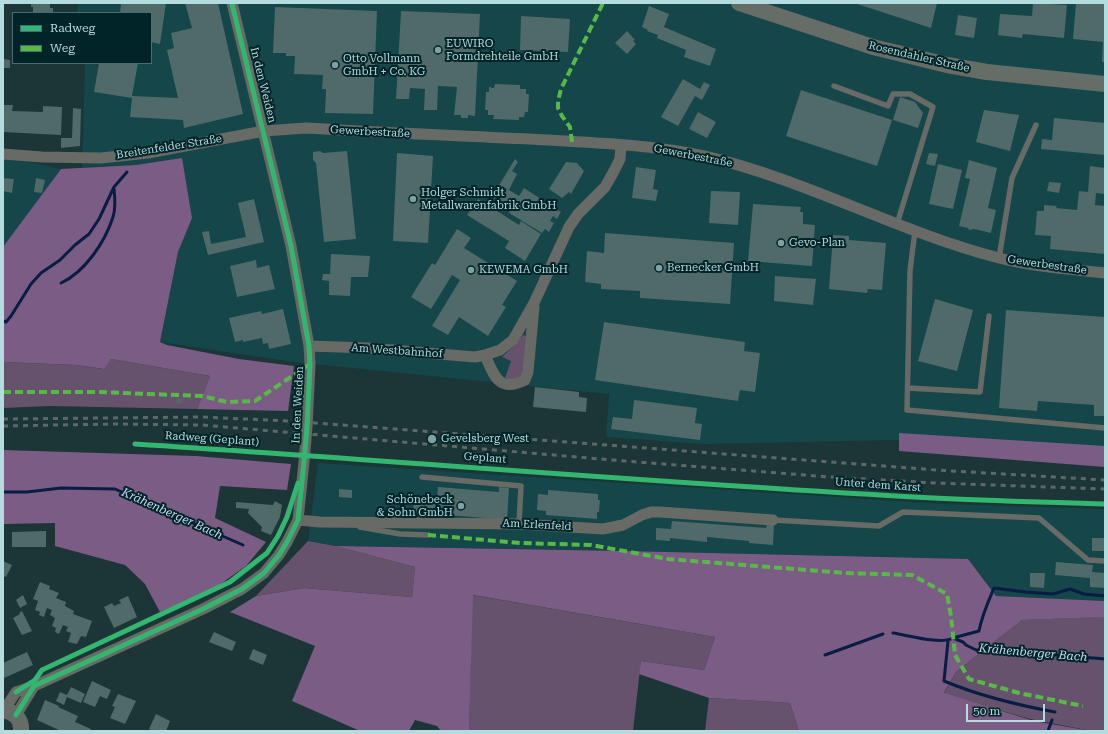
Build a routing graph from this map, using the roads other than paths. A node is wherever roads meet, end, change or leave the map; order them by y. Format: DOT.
graph roads {
  1 [pos="232,3"];
  2 [pos="739,3"];
  3 [pos="1105,84"];
  4 [pos="834,86"];
  5 [pos="1036,125"];
  6 [pos="264,131"];
  7 [pos="621,145"];
  8 [pos="3,154"];
  9 [pos="897,224"];
  10 [pos="915,231"];
  11 [pos="999,258"];
  12 [pos="1105,273"];
  13 [pos="534,303"];
  14 [pos="989,316"];
  15 [pos="309,346"];
  16 [pos="485,355"];
  17 [pos="908,388"];
  18 [pos="1105,428"];
  19 [pos="422,478"];
  20 [pos="298,520"];
  21 [pos="773,520"];
  22 [pos="352,521"];
  23 [pos="519,524"];
  24 [pos="428,535"];
  25 [pos="1105,561"];
  26 [pos="8,712"];
  27 [pos="21,731"];
  1 -- 6 [label="street, In den Weiden"];
  2 -- 3 [label="main road, Rosendahler Straße"];
  4 -- 9 [label="lane"];
  5 -- 11 [label="lane"];
  6 -- 7 [label="street, Gewerbestraße"];
  6 -- 8 [label="street, Breitenfelder Straße"];
  6 -- 15 [label="street, In den Weiden"];
  7 -- 9 [label="street, Gewerbestraße"];
  7 -- 13 [label="street, Am Westbahnhof"];
  9 -- 10 [label="street, Gewerbestraße"];
  10 -- 11 [label="street, Gewerbestraße"];
  10 -- 17 [label="lane"];
  11 -- 12 [label="street, Gewerbestraße"];
  13 -- 16 [label="street, Am Westbahnhof"];
  13 -- 16 [label="street, Am Westbahnhof"];
  14 -- 17 [label="lane"];
  15 -- 16 [label="street, Am Westbahnhof"];
  15 -- 20 [label="street, In den Weiden"];
  17 -- 18 [label="lane"];
  19 -- 23 [label="lane"];
  20 -- 22 [label="street, Am Erlenfeld"];
  20 -- 26 [label="street, In den Weiden"];
  21 -- 23 [label="street, Am Erlenfeld"];
  21 -- 25 [label="lane"];
  22 -- 23 [label="street, Am Erlenfeld"];
  22 -- 24 [label="lane"];
  26 -- 27 [label="main road"];
}
